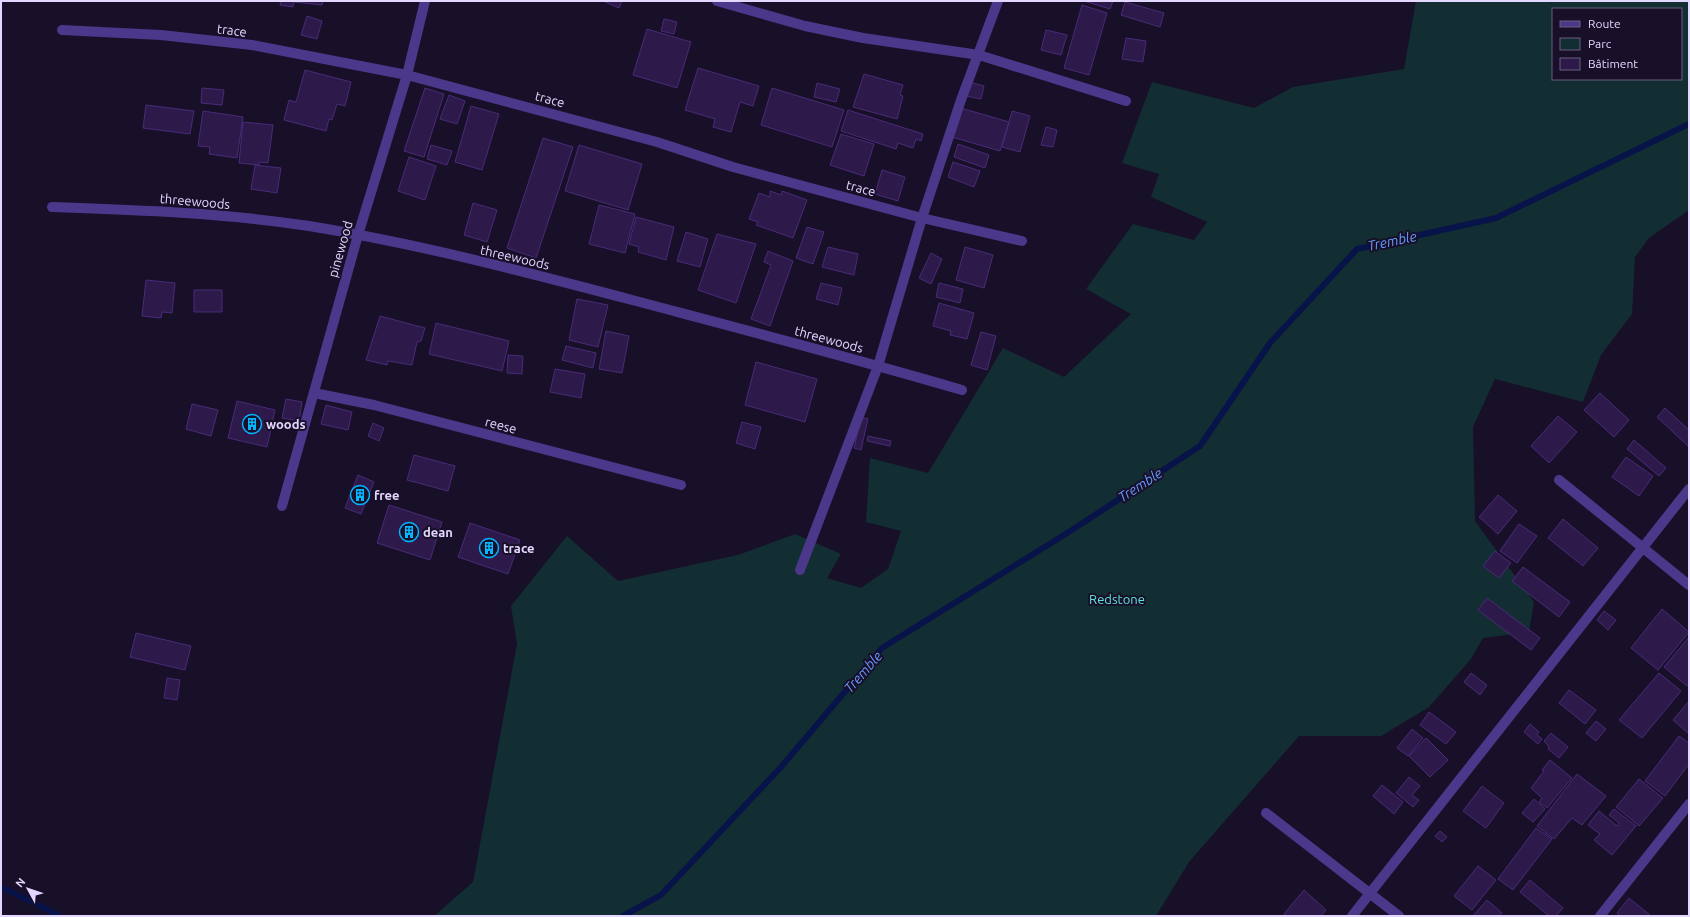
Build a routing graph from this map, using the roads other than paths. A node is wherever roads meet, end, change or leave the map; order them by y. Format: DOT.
graph roads {
  1 [pos="426,1"];
  2 [pos="717,1"];
  3 [pos="998,1"];
  4 [pos="62,30"];
  5 [pos="979,55"];
  6 [pos="407,75"];
  7 [pos="1126,101"];
  8 [pos="52,207"];
  9 [pos="922,218"];
  10 [pos="358,235"];
  11 [pos="1022,241"];
  12 [pos="878,366"];
  13 [pos="962,390"];
  14 [pos="314,393"];
  15 [pos="1559,480"];
  16 [pos="681,486"];
  17 [pos="1689,489"];
  18 [pos="282,506"];
  19 [pos="1642,548"];
  20 [pos="800,570"];
  21 [pos="1689,586"];
  22 [pos="1689,804"];
  23 [pos="1266,813"];
  24 [pos="1370,894"];
  25 [pos="1352,916"];
  26 [pos="1399,916"];
  27 [pos="1600,916"];
  1 -- 6 [label="street, pinewood"];
  2 -- 5 [label="street"];
  3 -- 5 [label="street"];
  4 -- 6 [label="street, trace"];
  5 -- 7 [label="street"];
  5 -- 9 [label="street"];
  6 -- 9 [label="street, trace"];
  6 -- 10 [label="street, pinewood"];
  8 -- 10 [label="street, threewoods"];
  9 -- 11 [label="street, trace"];
  9 -- 12 [label="street"];
  10 -- 12 [label="street, threewoods"];
  10 -- 14 [label="street, pinewood"];
  12 -- 13 [label="street, threewoods"];
  12 -- 20 [label="street"];
  14 -- 16 [label="street, reese"];
  14 -- 18 [label="street, pinewood"];
  15 -- 19 [label="street"];
  17 -- 19 [label="street"];
  19 -- 21 [label="street"];
  19 -- 24 [label="street"];
  22 -- 27 [label="street"];
  23 -- 24 [label="street"];
  24 -- 25 [label="street"];
  24 -- 26 [label="street"];
}
